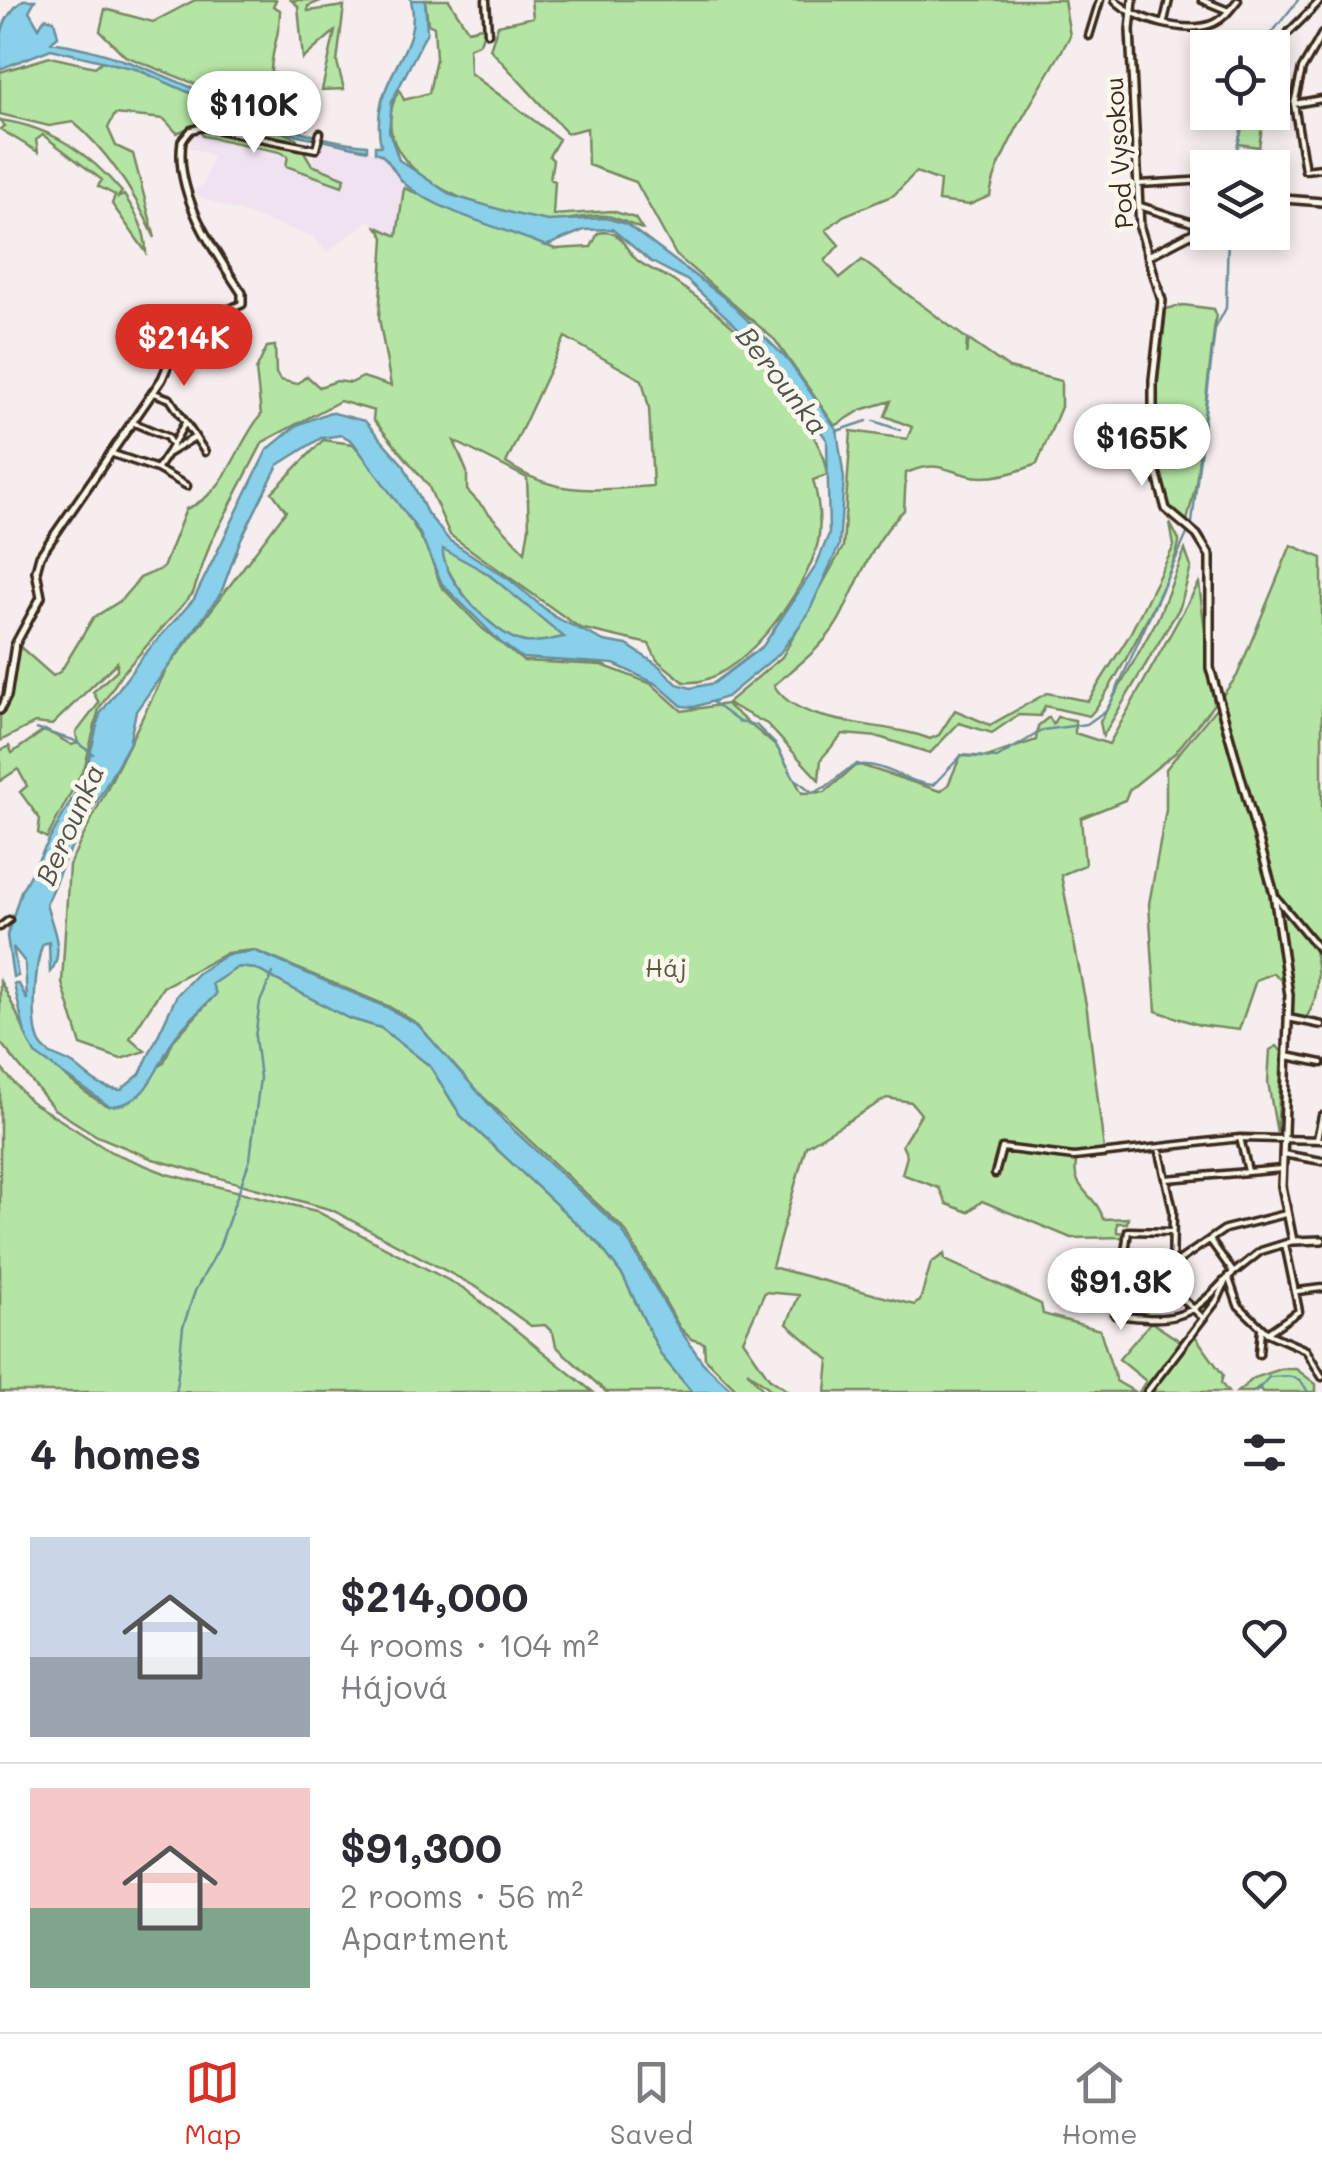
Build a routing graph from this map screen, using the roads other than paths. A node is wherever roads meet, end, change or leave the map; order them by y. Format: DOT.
graph roads {
  1 [pos="486,0"];
  2 [pos="1100,0"];
  3 [pos="1115,0"];
  4 [pos="1134,0"];
  5 [pos="1169,0"];
  6 [pos="1202,0"];
  7 [pos="1238,0"];
  8 [pos="1321,0"];
  9 [pos="1229,11"];
  10 [pos="1132,14"];
  11 [pos="1164,21"];
  12 [pos="1290,30"];
  13 [pos="488,32"];
  14 [pos="1322,34"];
  15 [pos="1090,36"];
  16 [pos="1322,99"];
  17 [pos="1294,104"];
  18 [pos="320,133"];
  19 [pos="182,141"];
  20 [pos="1322,168"];
  21 [pos="1190,181"];
  22 [pos="1139,184"];
  23 [pos="1290,199"];
  24 [pos="1322,202"];
  25 [pos="1140,206"];
  26 [pos="1190,221"];
  27 [pos="1190,234"];
  28 [pos="1150,255"];
  29 [pos="152,392"];
  30 [pos="133,422"];
  31 [pos="186,422"];
  32 [pos="195,436"];
  33 [pos="172,445"];
  34 [pos="205,452"];
  35 [pos="113,454"];
  36 [pos="167,454"];
  37 [pos="157,469"];
  38 [pos="186,486"];
  39 [pos="0,710"];
  40 [pos="1274,894"];
  41 [pos="9,920"];
  42 [pos="0,927"];
  43 [pos="1322,953"];
  44 [pos="1288,1018"];
  45 [pos="1322,1025"];
  46 [pos="1287,1056"];
  47 [pos="1322,1063"];
  48 [pos="1322,1116"];
  49 [pos="1240,1138"];
  50 [pos="1283,1138"];
  51 [pos="1319,1139"];
  52 [pos="1159,1148"];
  53 [pos="1283,1154"];
  54 [pos="1322,1161"];
  55 [pos="1282,1168"];
  56 [pos="1248,1171"];
  57 [pos="995,1174"];
  58 [pos="1166,1180"];
  59 [pos="1286,1214"];
  60 [pos="1172,1232"];
  61 [pos="1210,1240"];
  62 [pos="1322,1240"];
  63 [pos="1293,1241"];
  64 [pos="1284,1244"];
  65 [pos="1123,1267"];
  66 [pos="1171,1267"];
  67 [pos="1229,1275"];
  68 [pos="1322,1288"];
  69 [pos="1298,1291"];
  70 [pos="1194,1310"];
  71 [pos="1203,1318"];
  72 [pos="1270,1318"];
  73 [pos="1274,1326"];
  74 [pos="1264,1331"];
  75 [pos="1259,1354"];
  76 [pos="1322,1377"];
  77 [pos="1147,1392"];
  1 -- 13 [label="street"];
  2 -- 15 [label="street"];
  3 -- 10 [label="street"];
  4 -- 10 [label="street, Pod Vysokou"];
  5 -- 11 [label="street"];
  6 -- 9 [label="street"];
  7 -- 9 [label="street"];
  8 -- 12 [label="street"];
  9 -- 11 [label="street"];
  10 -- 11 [label="street"];
  10 -- 22 [label="street, Pod Vysokou"];
  14 -- 17 [label="street"];
  16 -- 17 [label="street"];
  17 -- 20 [label="street"];
  18 -- 19 [label="street"];
  19 -- 29 [label="street"];
  21 -- 22 [label="street"];
  22 -- 25 [label="street, Pod Vysokou"];
  23 -- 24 [label="street"];
  25 -- 26 [label="street"];
  25 -- 28 [label="street, Pod Vysokou"];
  27 -- 28 [label="street"];
  28 -- 40 [label="street, Pod Vysokou"];
  29 -- 30 [label="street"];
  29 -- 31 [label="street"];
  30 -- 33 [label="street"];
  30 -- 35 [label="street"];
  31 -- 32 [label="street"];
  31 -- 33 [label="street"];
  32 -- 34 [label="street"];
  32 -- 36 [label="street"];
  33 -- 36 [label="street"];
  35 -- 37 [label="street"];
  35 -- 39 [label="street"];
  36 -- 37 [label="street"];
  37 -- 38 [label="street"];
  40 -- 43 [label="street"];
  40 -- 44 [label="street"];
  41 -- 42 [label="street"];
  44 -- 45 [label="street"];
  44 -- 46 [label="street"];
  46 -- 47 [label="street"];
  46 -- 50 [label="street"];
  48 -- 51 [label="street"];
  49 -- 50 [label="street"];
  49 -- 52 [label="street"];
  49 -- 56 [label="street"];
  50 -- 51 [label="street"];
  50 -- 53 [label="street"];
  52 -- 57 [label="street"];
  52 -- 58 [label="street"];
  53 -- 54 [label="street"];
  53 -- 55 [label="street"];
  55 -- 56 [label="street"];
  55 -- 59 [label="street"];
  56 -- 58 [label="street"];
  58 -- 60 [label="street"];
  59 -- 61 [label="street"];
  59 -- 63 [label="street"];
  60 -- 65 [label="street"];
  60 -- 66 [label="street"];
  61 -- 66 [label="street"];
  61 -- 67 [label="street"];
  62 -- 63 [label="street"];
  63 -- 64 [label="street"];
  64 -- 67 [label="street"];
  64 -- 69 [label="street"];
  65 -- 66 [label="street"];
  65 -- 70 [label="street"];
  66 -- 70 [label="street"];
  67 -- 70 [label="street"];
  67 -- 71 [label="street"];
  67 -- 74 [label="street"];
  68 -- 69 [label="street"];
  69 -- 73 [label="street"];
  70 -- 71 [label="street"];
  71 -- 77 [label="street"];
  72 -- 73 [label="street"];
  73 -- 74 [label="street"];
  74 -- 75 [label="street"];
  74 -- 76 [label="street"];
}
